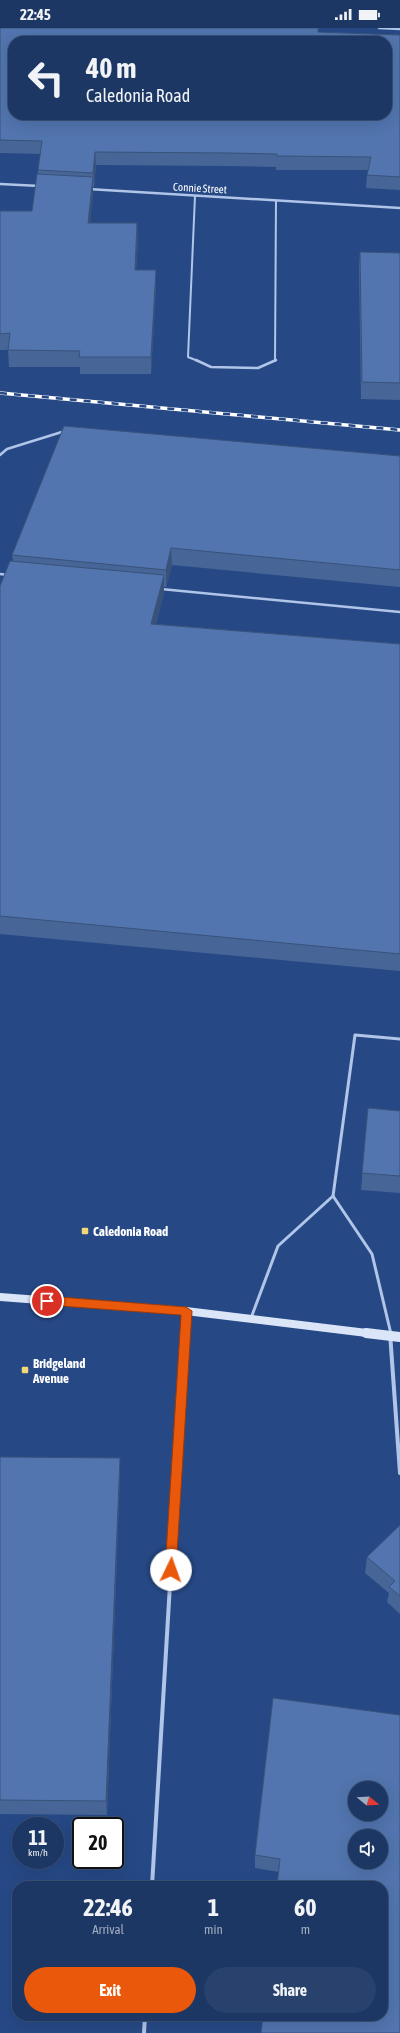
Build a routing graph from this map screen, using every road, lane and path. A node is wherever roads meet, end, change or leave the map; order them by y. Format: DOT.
graph roads {
  1 [pos="379,28"];
  2 [pos="400,29"];
  3 [pos="0,184"];
  4 [pos="47,187"];
  5 [pos="86,189"];
  6 [pos="195,196"];
  7 [pos="276,201"];
  8 [pos="400,208"];
  9 [pos="72,431"];
  10 [pos="0,455"];
  11 [pos="0,574"];
  12 [pos="16,575"];
  13 [pos="157,589"];
  14 [pos="400,612"];
  15 [pos="400,1039"];
  16 [pos="333,1196"];
  17 [pos="0,1297"];
  18 [pos="186,1311"];
  19 [pos="251,1318"];
  20 [pos="396,1337"];
  21 [pos="400,1473"];
  22 [pos="152,1881"];
  23 [pos="145,2021"];
  24 [pos="144,2033"];
  1 -- 2 [label="street"];
  3 -- 4 [label="street"];
  5 -- 6 [label="street, Connie Street"];
  6 -- 7 [label="street, Connie Street"];
  6 -- 7 [label="lane"];
  7 -- 8 [label="street, Connie Street"];
  9 -- 10 [label="lane"];
  11 -- 12 [label="lane"];
  13 -- 14 [label="lane"];
  15 -- 16 [label="lane"];
  16 -- 19 [label="lane"];
  16 -- 20 [label="lane"];
  17 -- 18 [label="street"];
  18 -- 19 [label="street"];
  18 -- 22 [label="lane"];
  19 -- 20 [label="street"];
  20 -- 21 [label="lane"];
  23 -- 24 [label="lane"];
}
